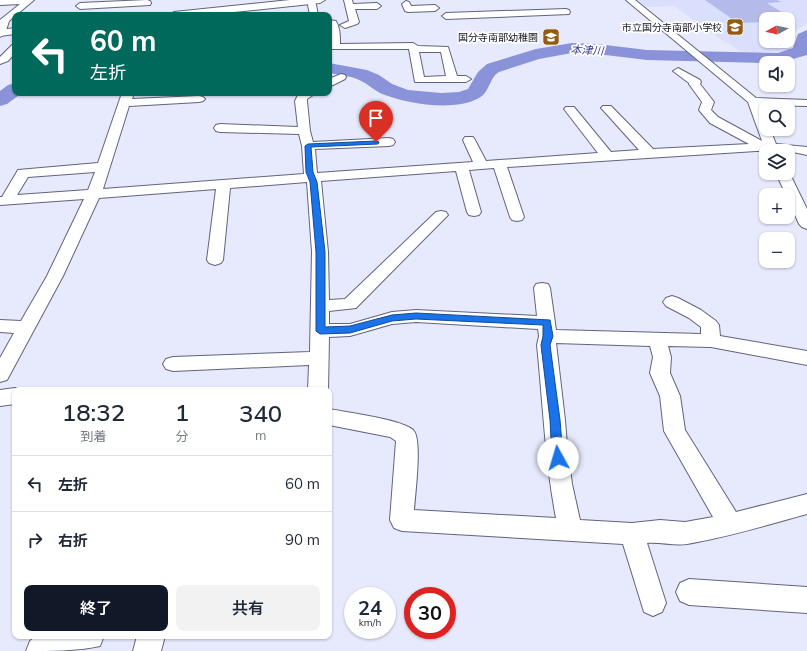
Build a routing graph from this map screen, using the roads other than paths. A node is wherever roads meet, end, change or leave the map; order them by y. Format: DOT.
graph roads {
  1 [pos="30,0"];
  2 [pos="316,0"];
  3 [pos="630,0"];
  4 [pos="147,1"];
  5 [pos="0,2"];
  6 [pos="101,2"];
  7 [pos="349,4"];
  8 [pos="406,4"];
  9 [pos="434,4"];
  10 [pos="80,6"];
  11 [pos="377,6"];
  12 [pos="15,12"];
  13 [pos="143,12"];
  14 [pos="202,12"];
  15 [pos="314,12"];
  16 [pos="566,12"];
  17 [pos="11,15"];
  18 [pos="0,16"];
  19 [pos="332,23"];
  20 [pos="345,25"];
  21 [pos="12,31"];
  22 [pos="0,33"];
  23 [pos="0,42"];
  24 [pos="12,45"];
  25 [pos="332,48"];
  26 [pos="12,50"];
  27 [pos="414,53"];
  28 [pos="403,57"];
  29 [pos="0,61"];
  30 [pos="678,71"];
  31 [pos="342,77"];
  32 [pos="452,79"];
  33 [pos="466,79"];
  34 [pos="332,82"];
  35 [pos="304,96"];
  36 [pos="126,98"];
  37 [pos="185,100"];
  38 [pos="199,100"];
  39 [pos="753,101"];
  40 [pos="807,103"];
  41 [pos="608,108"];
  42 [pos="570,109"];
  43 [pos="180,112"];
  44 [pos="220,128"];
  45 [pos="304,131"];
  46 [pos="469,140"];
  47 [pos="389,142"];
  48 [pos="761,144"];
  49 [pos="768,144"];
  50 [pos="308,146"];
  51 [pos="759,148"];
  52 [pos="795,150"];
  53 [pos="807,151"];
  54 [pos="649,153"];
  55 [pos="607,156"];
  56 [pos="499,163"];
  57 [pos="481,164"];
  58 [pos="461,166"];
  59 [pos="102,167"];
  60 [pos="312,177"];
  61 [pos="786,180"];
  62 [pos="224,184"];
  63 [pos="94,194"];
  64 [pos="4,201"];
  65 [pos="474,212"];
  66 [pos="440,215"];
  67 [pos="518,217"];
  68 [pos="807,224"];
  69 [pos="215,260"];
  70 [pos="542,288"];
  71 [pos="672,302"];
  72 [pos="320,306"];
  73 [pos="0,326"];
  74 [pos="25,328"];
  75 [pos="547,329"];
  76 [pos="320,331"];
  77 [pos="657,340"];
  78 [pos="710,341"];
  79 [pos="319,358"];
  80 [pos="807,358"];
  81 [pos="172,364"];
  82 [pos="0,375"];
  83 [pos="318,387"];
  84 [pos="12,396"];
  85 [pos="0,398"];
  86 [pos="332,418"];
  87 [pos="807,504"];
  88 [pos="730,524"];
  89 [pos="570,529"];
  90 [pos="632,534"];
  91 [pos="689,592"];
  92 [pos="807,600"];
  93 [pos="653,603"];
  94 [pos="70,639"];
  95 [pos="150,639"];
  96 [pos="40,651"];
  97 [pos="147,651"];
  1 -- 5 [label="street"];
  1 -- 12 [label="street"];
  2 -- 14 [label="main road"];
  2 -- 15 [label="street"];
  3 -- 39 [label="street"];
  4 -- 6 [label="street"];
  4 -- 13 [label="street"];
  6 -- 10 [label="street"];
  7 -- 11 [label="street"];
  7 -- 20 [label="street"];
  8 -- 9 [label="street"];
  9 -- 16 [label="street"];
  17 -- 18 [label="street"];
  17 -- 22 [label="street"];
  19 -- 25 [label="street"];
  21 -- 22 [label="main road"];
  23 -- 24 [label="street"];
  25 -- 27 [label="street"];
  26 -- 29 [label="street"];
  27 -- 28 [label="street"];
  27 -- 32 [label="street"];
  27 -- 32 [label="street"];
  30 -- 48 [label="street"];
  31 -- 34 [label="street"];
  32 -- 33 [label="street"];
  35 -- 45 [label="street"];
  36 -- 37 [label="street"];
  36 -- 59 [label="street"];
  37 -- 38 [label="street"];
  37 -- 43 [label="street"];
  39 -- 40 [label="street"];
  39 -- 49 [label="street"];
  41 -- 54 [label="street"];
  42 -- 55 [label="street"];
  44 -- 45 [label="street"];
  45 -- 50 [label="street"];
  46 -- 57 [label="street"];
  47 -- 50 [label="street"];
  50 -- 60 [label="street"];
  51 -- 54 [label="street"];
  52 -- 53 [label="street"];
  54 -- 55 [label="street"];
  55 -- 56 [label="street"];
  56 -- 57 [label="street"];
  56 -- 67 [label="street"];
  57 -- 58 [label="street"];
  58 -- 60 [label="street"];
  58 -- 65 [label="street"];
  59 -- 63 [label="street"];
  59 -- 64 [label="street"];
  60 -- 62 [label="street"];
  60 -- 72 [label="street"];
  61 -- 68 [label="street"];
  62 -- 63 [label="street"];
  62 -- 69 [label="street"];
  63 -- 64 [label="street"];
  63 -- 74 [label="street"];
  66 -- 72 [label="street"];
  70 -- 75 [label="street"];
  71 -- 78 [label="street"];
  72 -- 76 [label="street"];
  73 -- 74 [label="street"];
  74 -- 82 [label="street"];
  75 -- 76 [label="street"];
  75 -- 77 [label="street"];
  75 -- 89 [label="street"];
  76 -- 79 [label="street"];
  77 -- 78 [label="street"];
  77 -- 88 [label="street"];
  78 -- 80 [label="street"];
  79 -- 81 [label="street"];
  79 -- 83 [label="street"];
  84 -- 85 [label="street"];
  86 -- 89 [label="street"];
  87 -- 88 [label="street"];
  88 -- 90 [label="street"];
  89 -- 90 [label="street"];
  90 -- 93 [label="street"];
  91 -- 92 [label="street"];
  94 -- 96 [label="street"];
  95 -- 97 [label="street"];
}
